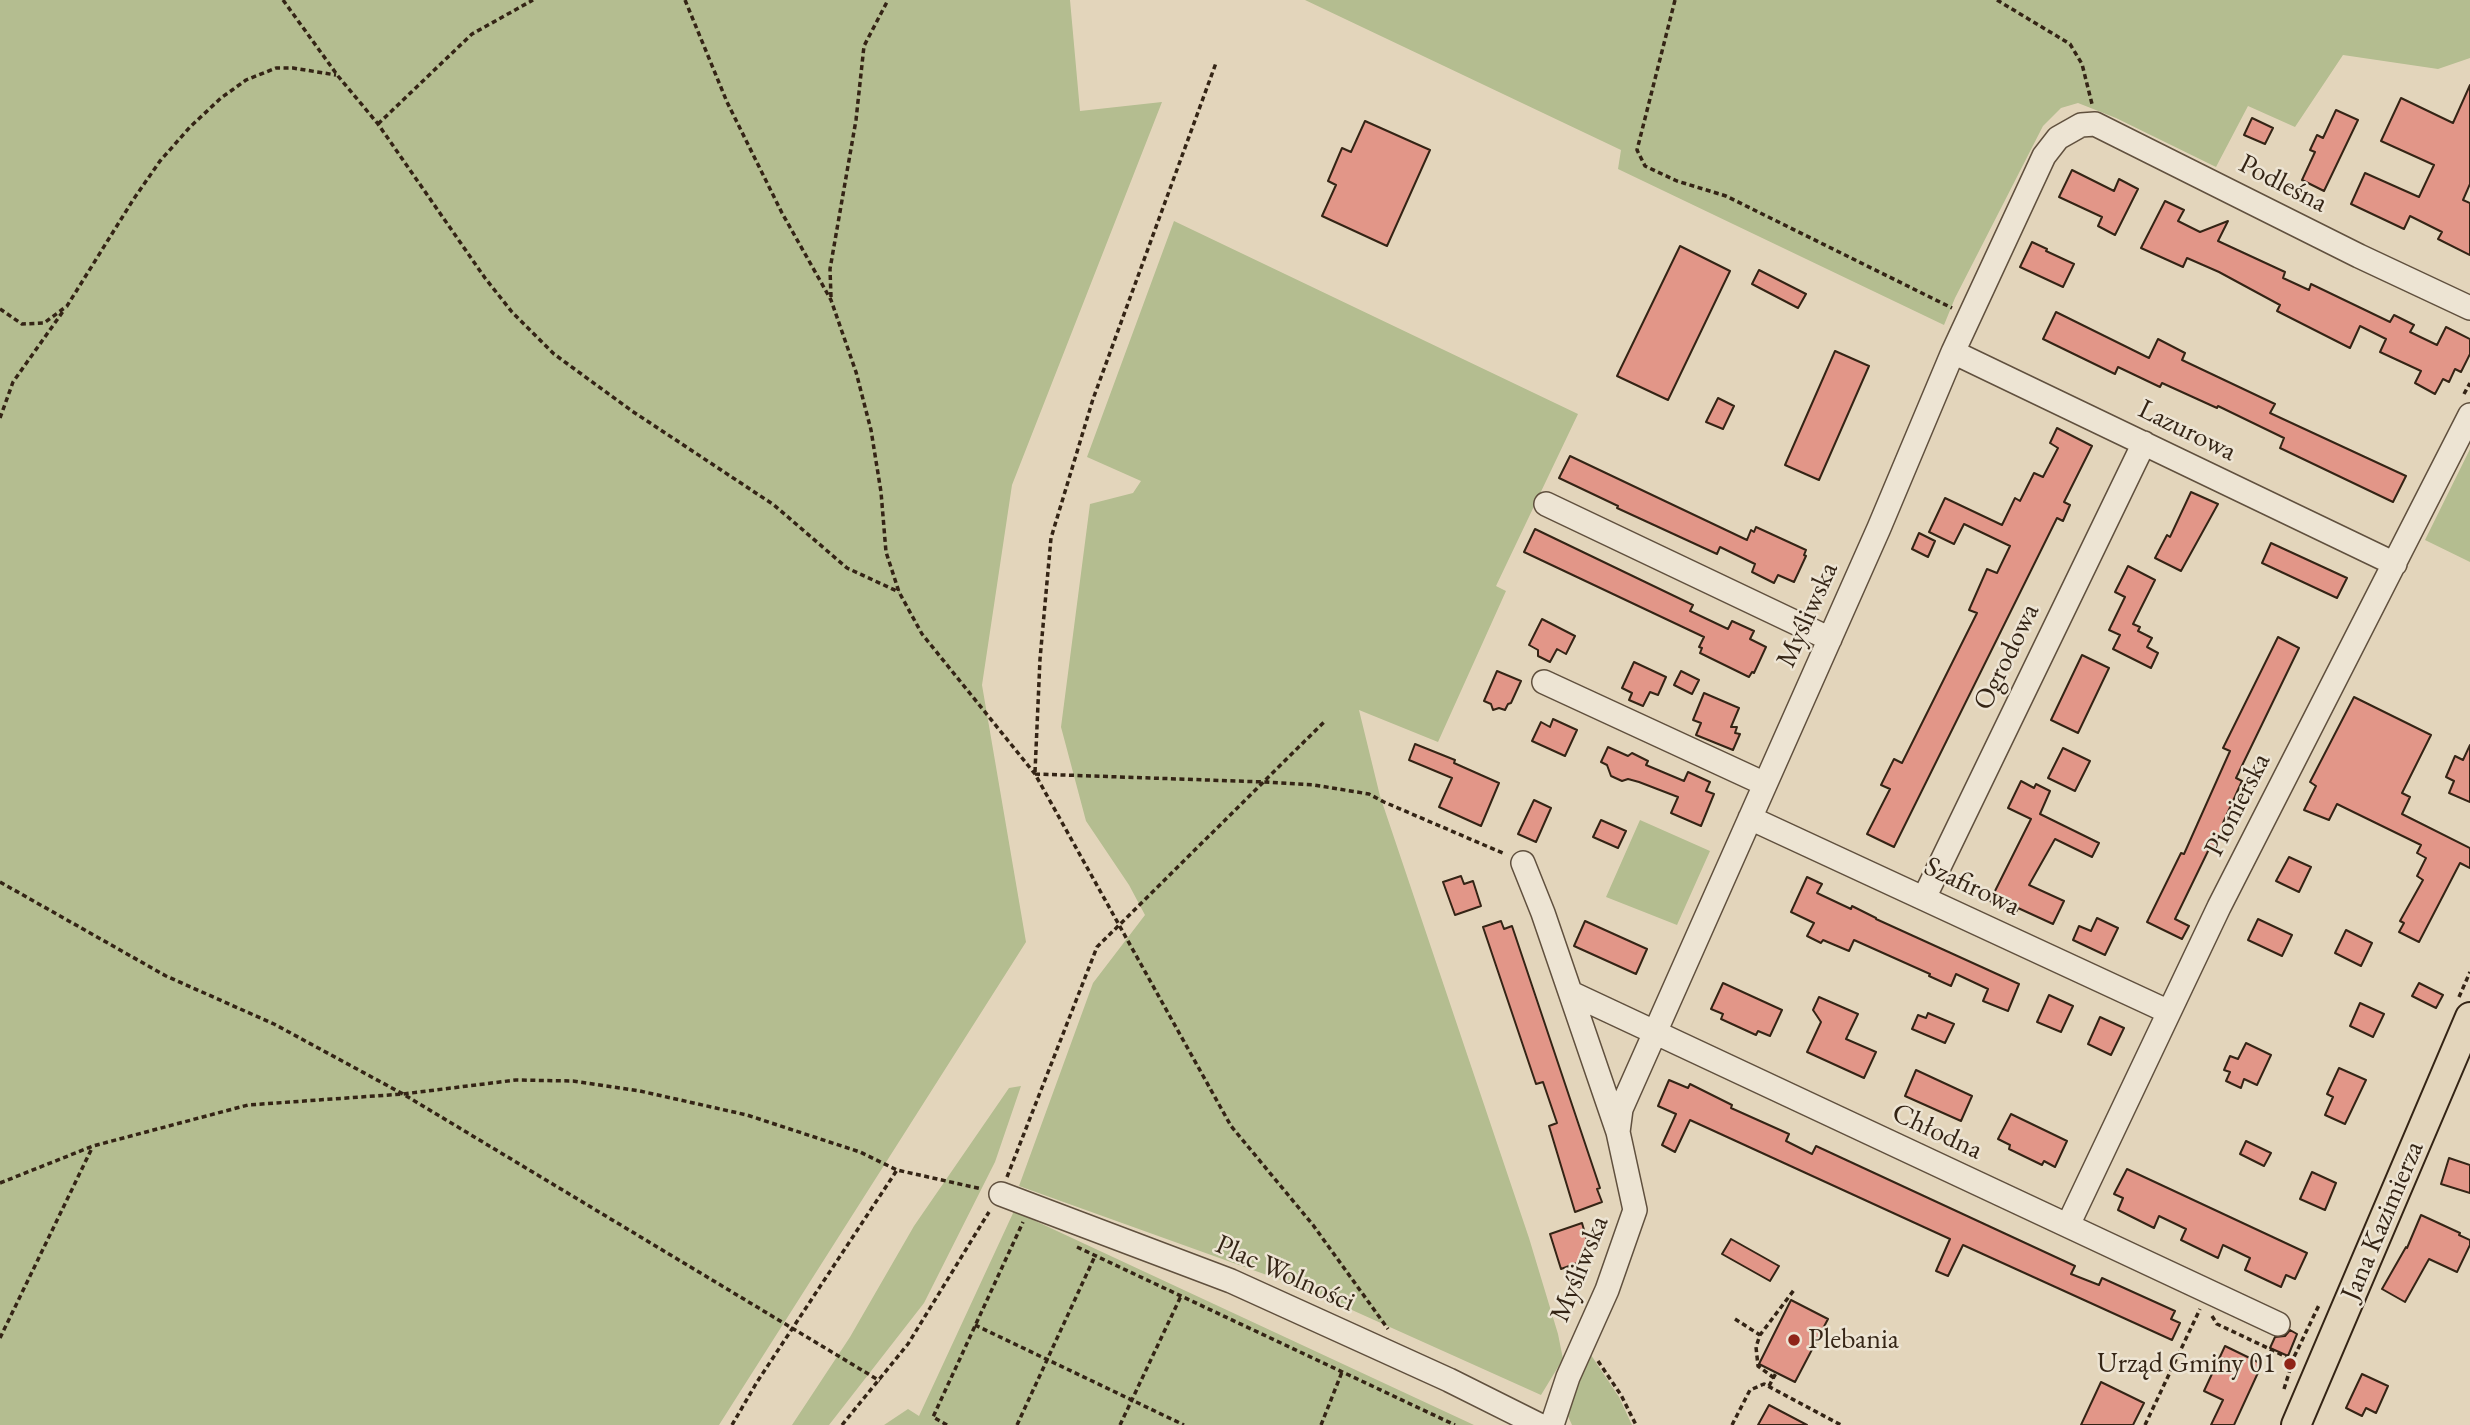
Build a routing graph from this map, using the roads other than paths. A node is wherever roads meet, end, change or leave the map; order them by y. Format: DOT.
graph roads {
  1 [pos="2095,124"];
  2 [pos="2470,308"];
  3 [pos="1952,352"];
  4 [pos="2467,405"];
  5 [pos="2144,443"];
  6 [pos="1546,504"];
  7 [pos="2395,564"];
  8 [pos="1830,639"];
  9 [pos="1544,682"];
  10 [pos="1765,784"];
  11 [pos="1750,818"];
  12 [pos="1523,863"];
  13 [pos="1924,898"];
  14 [pos="1571,993"];
  15 [pos="2169,1012"];
  16 [pos="2470,1017"];
  17 [pos="1655,1033"];
  18 [pos="1618,1132"];
  19 [pos="1001,1194"];
  20 [pos="2068,1226"];
  21 [pos="2278,1324"];
  22 [pos="1539,1425"];
  23 [pos="1552,1425"];
  24 [pos="2296,1425"];
  1 -- 2 [label="street, Podleśna"];
  1 -- 3 [label="street, Myśliwska"];
  3 -- 5 [label="street, Lazurowa"];
  3 -- 8 [label="street, Myśliwska"];
  4 -- 7 [label="street, Pionierska"];
  5 -- 7 [label="street, Lazurowa"];
  5 -- 13 [label="street, Ogrodowa"];
  6 -- 8 [label="street"];
  7 -- 15 [label="street, Pionierska"];
  8 -- 10 [label="street, Myśliwska"];
  9 -- 10 [label="street"];
  10 -- 11 [label="street, Myśliwska"];
  11 -- 13 [label="street, Szafirowa"];
  11 -- 17 [label="street, Myśliwska"];
  12 -- 14 [label="street, Myśliwska"];
  13 -- 15 [label="street, Szafirowa"];
  14 -- 17 [label="street, Chłodna"];
  14 -- 18 [label="street, Myśliwska"];
  15 -- 20 [label="street, Pionierska"];
  16 -- 24 [label="main road, Jana Kazimierza"];
  17 -- 18 [label="street, Myśliwska"];
  17 -- 20 [label="street, Chłodna"];
  18 -- 23 [label="street, Myśliwska"];
  19 -- 22 [label="street, Plac Wolności"];
  20 -- 21 [label="street, Chłodna"];
}
